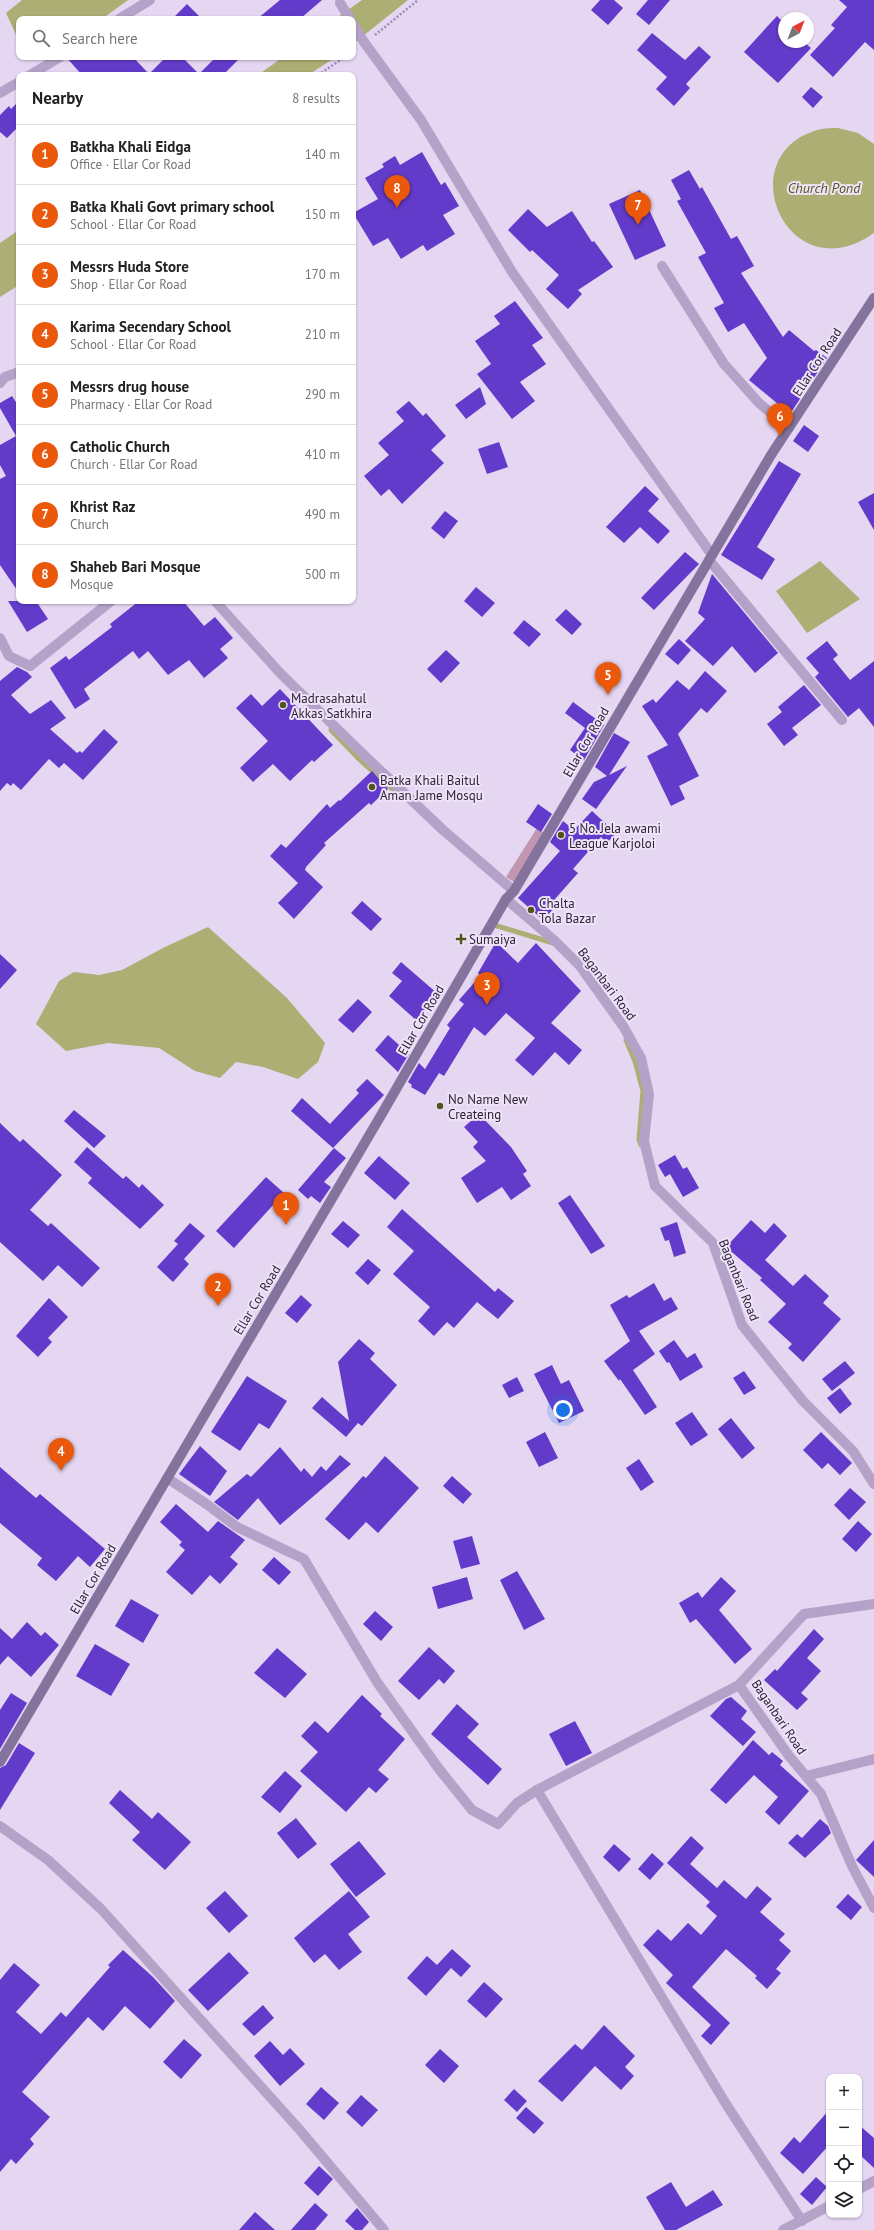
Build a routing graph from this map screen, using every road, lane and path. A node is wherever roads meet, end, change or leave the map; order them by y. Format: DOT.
graph roads {
  1 [pos="150,0"];
  2 [pos="418,0"];
  3 [pos="338,2"];
  4 [pos="124,16"];
  5 [pos="348,16"];
  6 [pos="356,29"];
  7 [pos="365,43"];
  8 [pos="55,60"];
  9 [pos="340,60"];
  10 [pos="35,72"];
  11 [pos="322,72"];
  12 [pos="16,84"];
  13 [pos="0,94"];
  14 [pos="662,266"];
  15 [pos="874,298"];
  16 [pos="16,373"];
  17 [pos="0,383"];
  18 [pos="789,428"];
  19 [pos="710,557"];
  20 [pos="107,604"];
  21 [pos="218,604"];
  22 [pos="0,638"];
  23 [pos="842,720"];
  24 [pos="514,890"];
  25 [pos="506,899"];
  26 [pos="167,1478"];
  27 [pos="874,1484"];
  28 [pos="874,1604"];
  29 [pos="739,1685"];
  30 [pos="874,1759"];
  31 [pos="0,1762"];
  32 [pos="806,1776"];
  33 [pos="537,1790"];
  34 [pos="0,1826"];
  35 [pos="874,1908"];
  36 [pos="874,2181"];
  37 [pos="862,2187"];
  38 [pos="826,2208"];
  39 [pos="802,2221"];
  40 [pos="384,2230"];
  41 [pos="783,2230"];
  1 -- 4 [label="street"];
  2 -- 7 [label="path"];
  3 -- 5 [label="street"];
  6 -- 7 [label="street"];
  7 -- 19 [label="street"];
  8 -- 10 [label="street"];
  9 -- 11 [label="path"];
  12 -- 13 [label="street"];
  14 -- 18 [label="street"];
  15 -- 18 [label="main road, Ellar Cor Road"];
  16 -- 17 [label="street"];
  18 -- 19 [label="main road, Ellar Cor Road"];
  19 -- 23 [label="street"];
  19 -- 24 [label="main road, Ellar Cor Road"];
  20 -- 22 [label="street"];
  21 -- 24 [label="street"];
  24 -- 25 [label="main road, Ellar Cor Road"];
  25 -- 26 [label="main road, Ellar Cor Road"];
  25 -- 27 [label="street, Baganbari Road"];
  26 -- 31 [label="main road, Ellar Cor Road"];
  26 -- 33 [label="street"];
  28 -- 29 [label="street, Baganbari Road"];
  29 -- 32 [label="street, Baganbari Road"];
  29 -- 33 [label="street"];
  30 -- 32 [label="street"];
  32 -- 35 [label="street, Baganbari Road"];
  33 -- 39 [label="street"];
  34 -- 40 [label="street"];
  36 -- 37 [label="street"];
  38 -- 39 [label="street"];
  39 -- 41 [label="street"];
}
